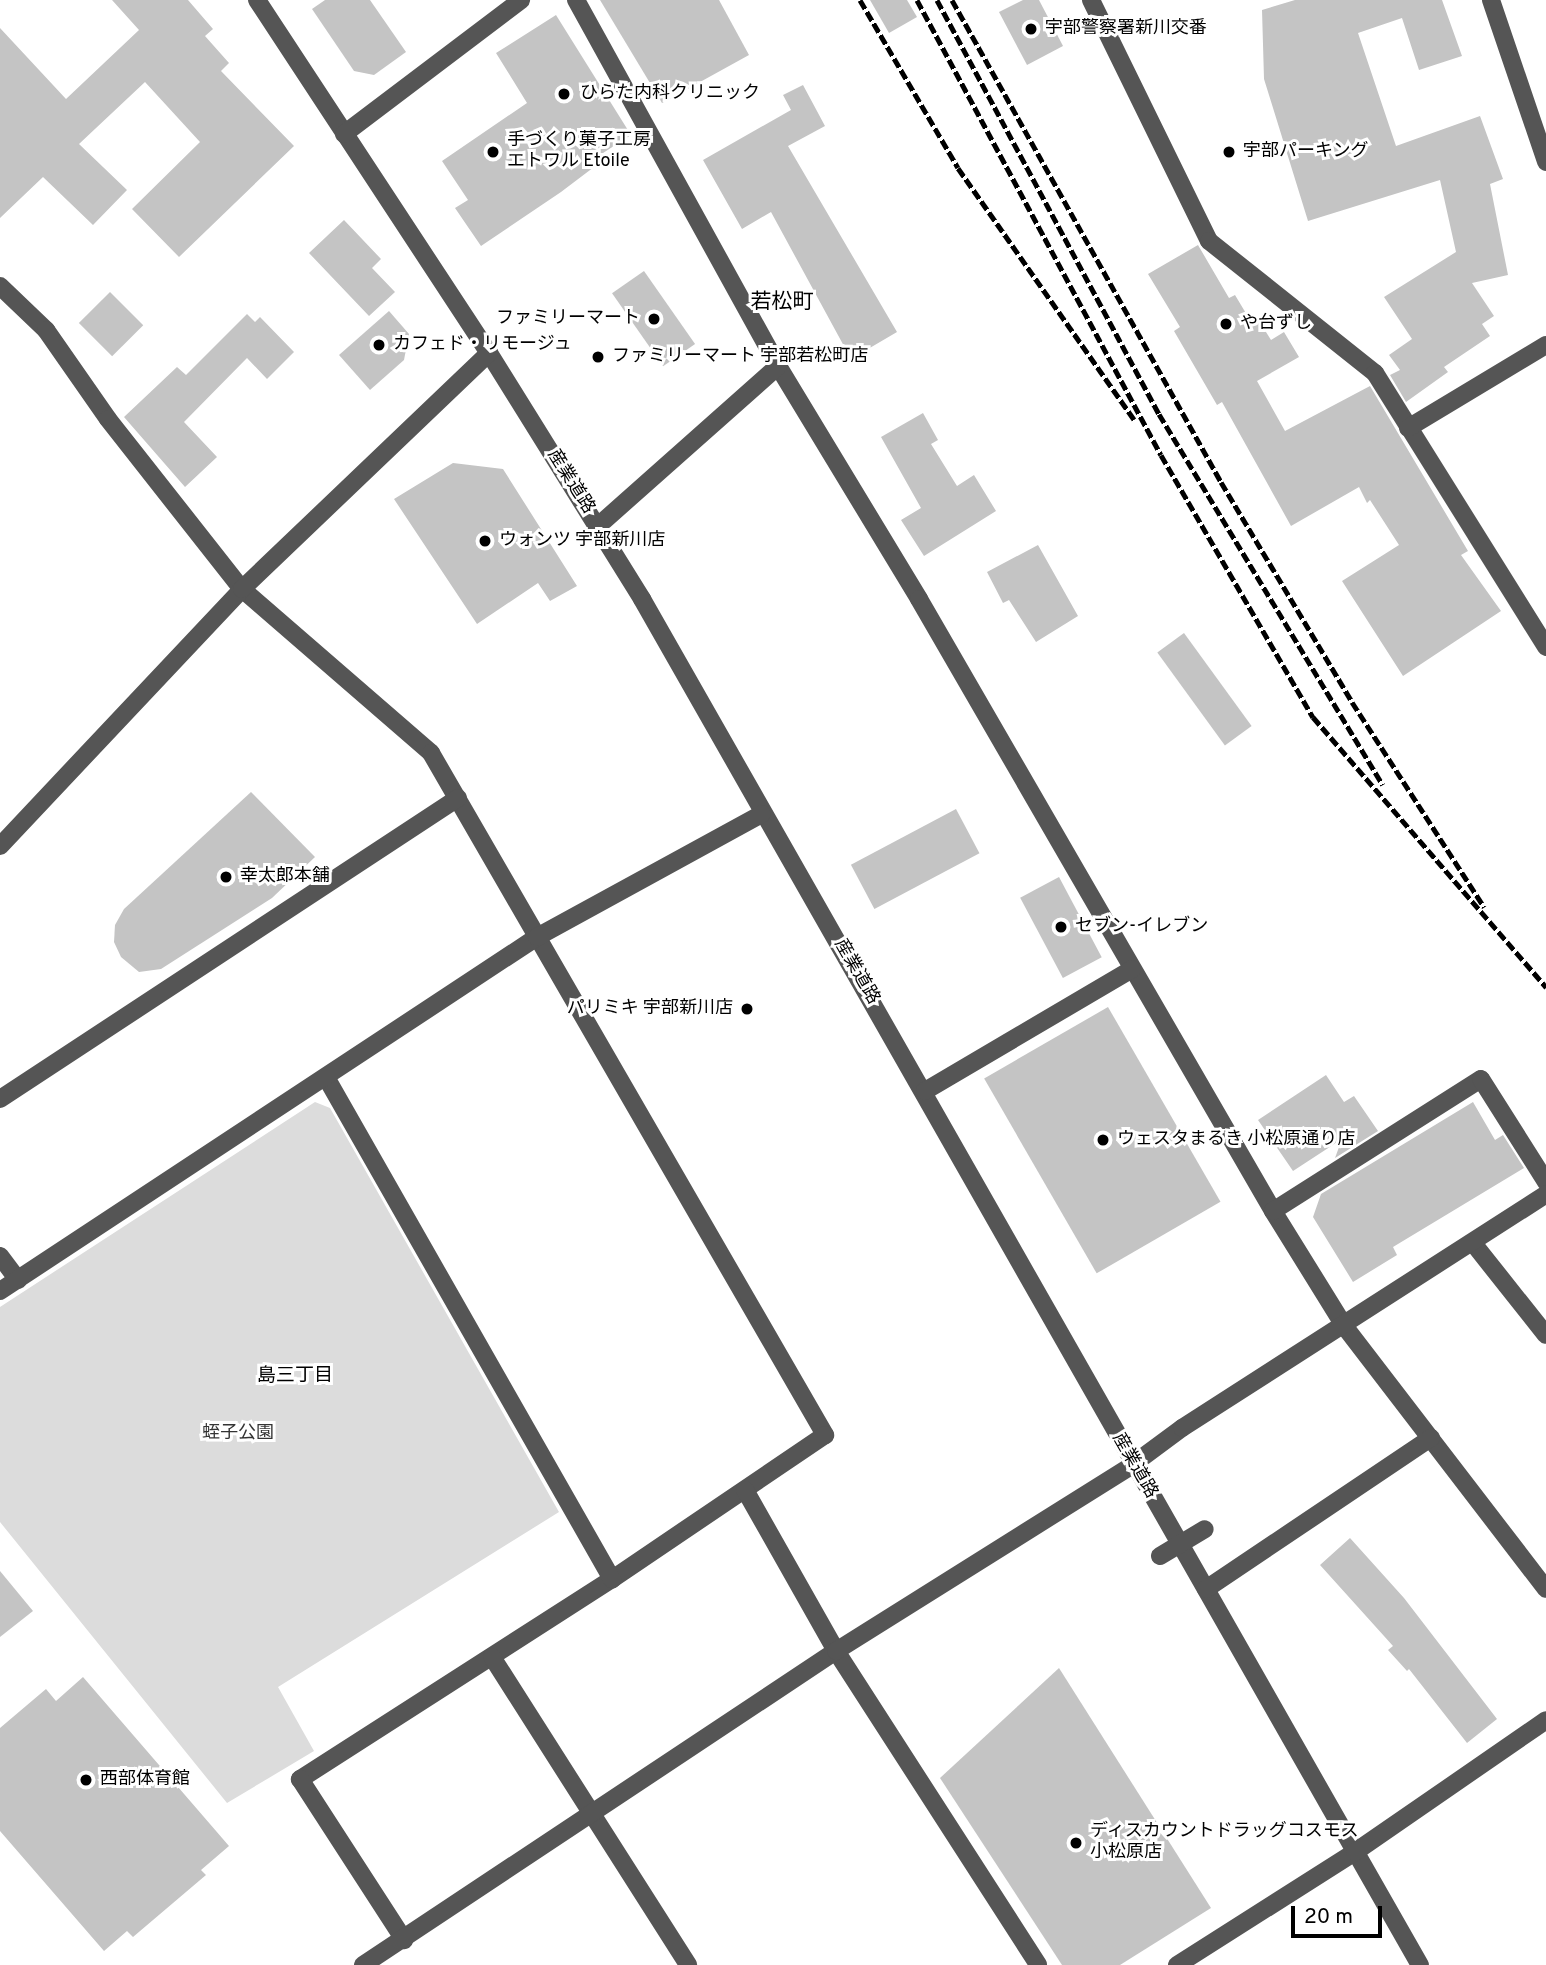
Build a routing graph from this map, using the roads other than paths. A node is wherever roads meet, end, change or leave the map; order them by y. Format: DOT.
graph roads {
  1 [pos="257,0"];
  2 [pos="522,0"];
  3 [pos="576,0"];
  4 [pos="1091,0"];
  5 [pos="1493,0"];
  6 [pos="344,134"];
  7 [pos="1546,162"];
  8 [pos="0,286"];
  9 [pos="1546,345"];
  10 [pos="489,353"];
  11 [pos="778,366"];
  12 [pos="1408,428"];
  13 [pos="598,526"];
  14 [pos="242,589"];
  15 [pos="1546,647"];
  16 [pos="458,798"];
  17 [pos="762,814"];
  18 [pos="0,846"];
  19 [pos="537,937"];
  20 [pos="1132,969"];
  21 [pos="327,1079"];
  22 [pos="925,1091"];
  23 [pos="0,1099"];
  24 [pos="1546,1182"];
  25 [pos="1546,1194"];
  26 [pos="1273,1211"];
  27 [pos="1473,1243"];
  28 [pos="0,1256"];
  29 [pos="18,1280"];
  30 [pos="0,1291"];
  31 [pos="1345,1327"];
  32 [pos="1546,1335"];
  33 [pos="1431,1438"];
  34 [pos="1132,1465"];
  35 [pos="745,1490"];
  36 [pos="1205,1530"];
  37 [pos="1160,1556"];
  38 [pos="612,1579"];
  39 [pos="1206,1589"];
  40 [pos="1546,1589"];
  41 [pos="836,1651"];
  42 [pos="492,1657"];
  43 [pos="1546,1720"];
  44 [pos="594,1813"];
  45 [pos="1355,1852"];
  46 [pos="404,1940"];
  47 [pos="363,1965"];
  48 [pos="688,1965"];
  49 [pos="1038,1965"];
  50 [pos="1177,1965"];
  51 [pos="1420,1965"];
  1 -- 6 [label="street, 産業道路"];
  2 -- 6 [label="street"];
  3 -- 11 [label="street"];
  4 -- 12 [label="street"];
  5 -- 7 [label="street"];
  6 -- 10 [label="street, 産業道路"];
  8 -- 14 [label="street"];
  9 -- 12 [label="street"];
  10 -- 13 [label="street, 産業道路"];
  10 -- 14 [label="street"];
  11 -- 13 [label="street"];
  11 -- 20 [label="street"];
  12 -- 15 [label="street"];
  13 -- 17 [label="street, 産業道路"];
  14 -- 16 [label="street"];
  14 -- 18 [label="street"];
  16 -- 19 [label="street"];
  16 -- 23 [label="street"];
  17 -- 19 [label="street"];
  17 -- 22 [label="street, 産業道路"];
  19 -- 21 [label="street"];
  19 -- 35 [label="street"];
  20 -- 22 [label="street"];
  20 -- 26 [label="street"];
  21 -- 29 [label="street"];
  21 -- 38 [label="street"];
  22 -- 34 [label="street, 産業道路"];
  24 -- 26 [label="street"];
  25 -- 27 [label="street"];
  26 -- 31 [label="street"];
  27 -- 31 [label="street"];
  27 -- 32 [label="street"];
  28 -- 29 [label="street"];
  29 -- 30 [label="street"];
  31 -- 33 [label="street"];
  31 -- 34 [label="street"];
  33 -- 39 [label="street"];
  33 -- 40 [label="street"];
  34 -- 39 [label="street, 産業道路"];
  34 -- 41 [label="street"];
  35 -- 38 [label="street"];
  35 -- 41 [label="street"];
  36 -- 37 [label="street, bridge"];
  38 -- 42 [label="street"];
  39 -- 45 [label="street, 産業道路"];
  41 -- 44 [label="street"];
  41 -- 49 [label="street"];
  42 -- 44 [label="street"];
  42 -- 46 [label="street"];
  43 -- 45 [label="street"];
  44 -- 46 [label="street"];
  44 -- 48 [label="street"];
  45 -- 50 [label="street"];
  45 -- 51 [label="street, 産業道路"];
  46 -- 47 [label="street"];
}
